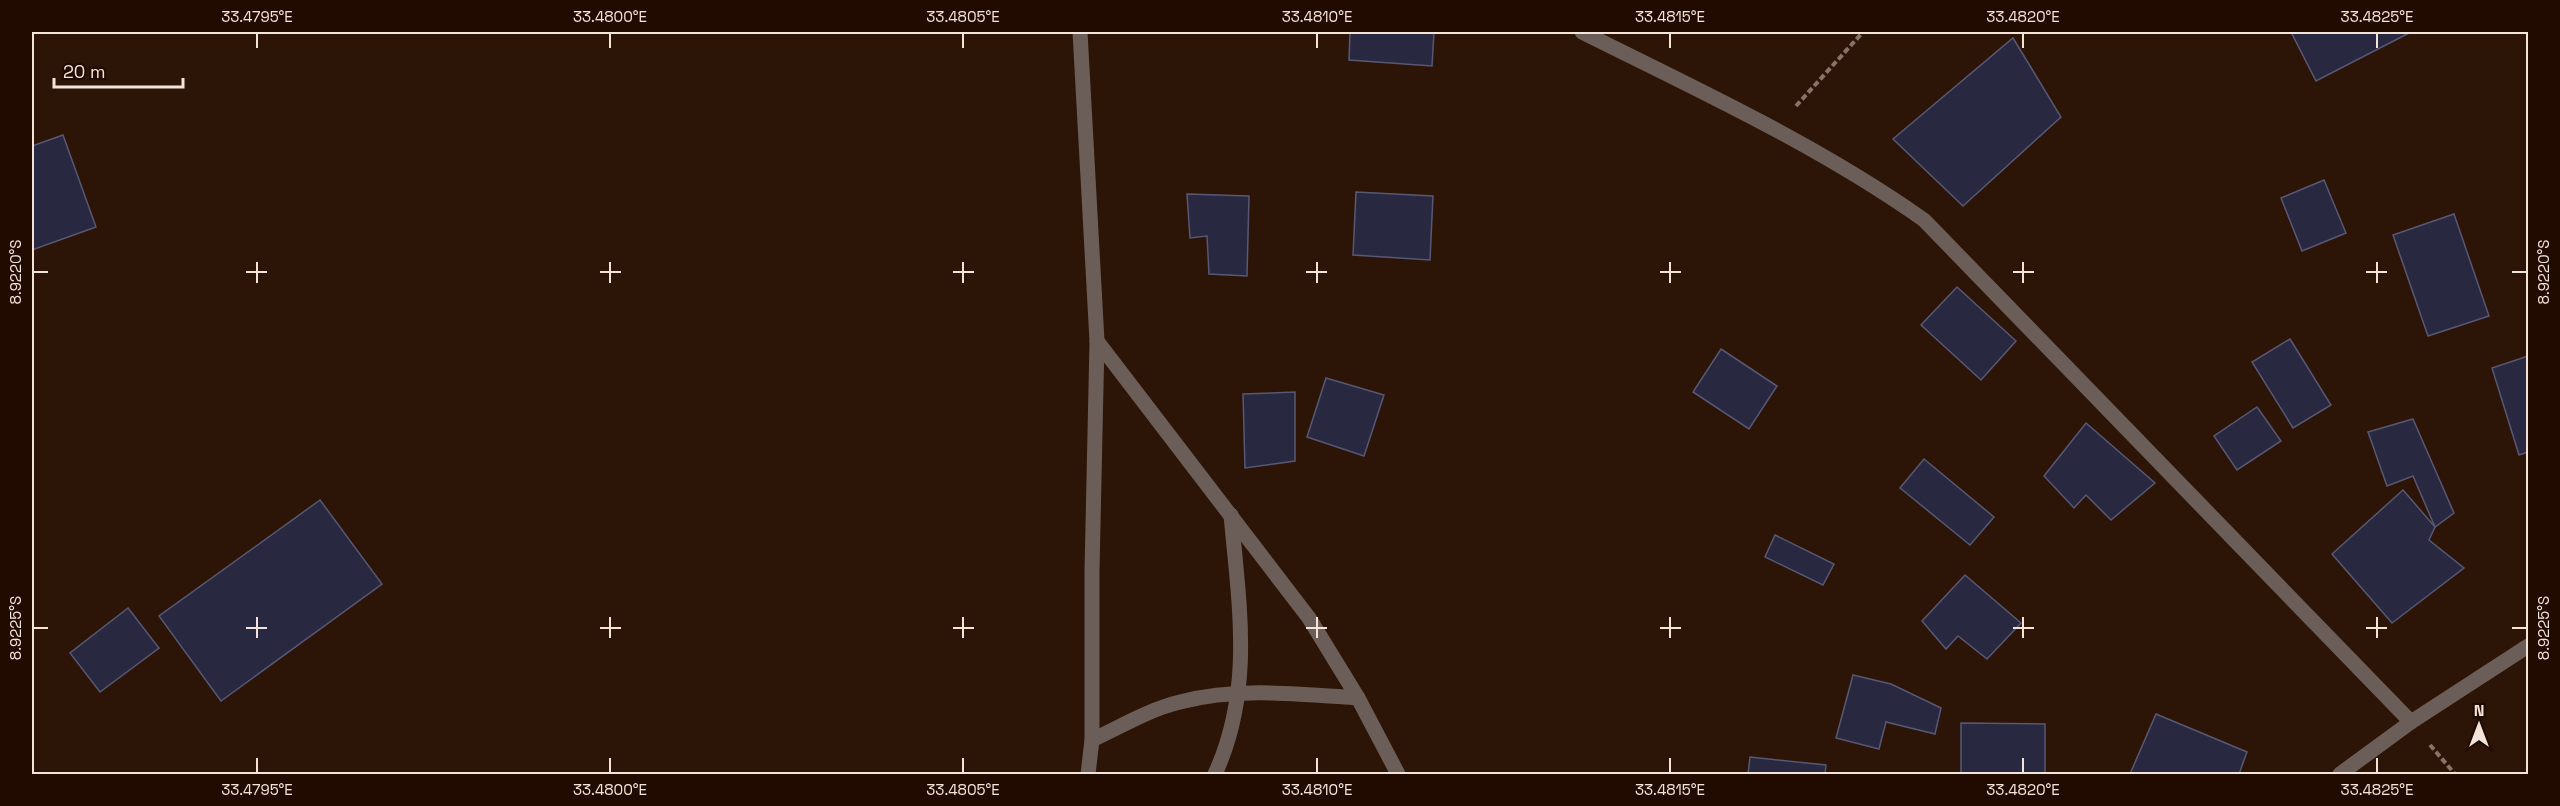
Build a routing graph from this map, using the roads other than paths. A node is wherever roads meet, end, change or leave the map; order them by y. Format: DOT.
graph roads {
  1 [pos="1080,32"];
  2 [pos="1582,32"];
  3 [pos="1097,341"];
  4 [pos="1231,514"];
  5 [pos="2529,646"];
  6 [pos="1239,694"];
  7 [pos="1358,698"];
  8 [pos="2410,722"];
  9 [pos="1092,740"];
  10 [pos="1088,774"];
  11 [pos="1215,774"];
  12 [pos="1398,774"];
  13 [pos="2340,774"];
  1 -- 3 [label="street"];
  2 -- 8 [label="street"];
  3 -- 4 [label="street"];
  3 -- 9 [label="street"];
  4 -- 6 [label="street"];
  4 -- 7 [label="street"];
  5 -- 8 [label="street"];
  6 -- 7 [label="street"];
  6 -- 9 [label="street"];
  6 -- 11 [label="street"];
  7 -- 12 [label="street"];
  8 -- 13 [label="street"];
  9 -- 10 [label="street"];
}
